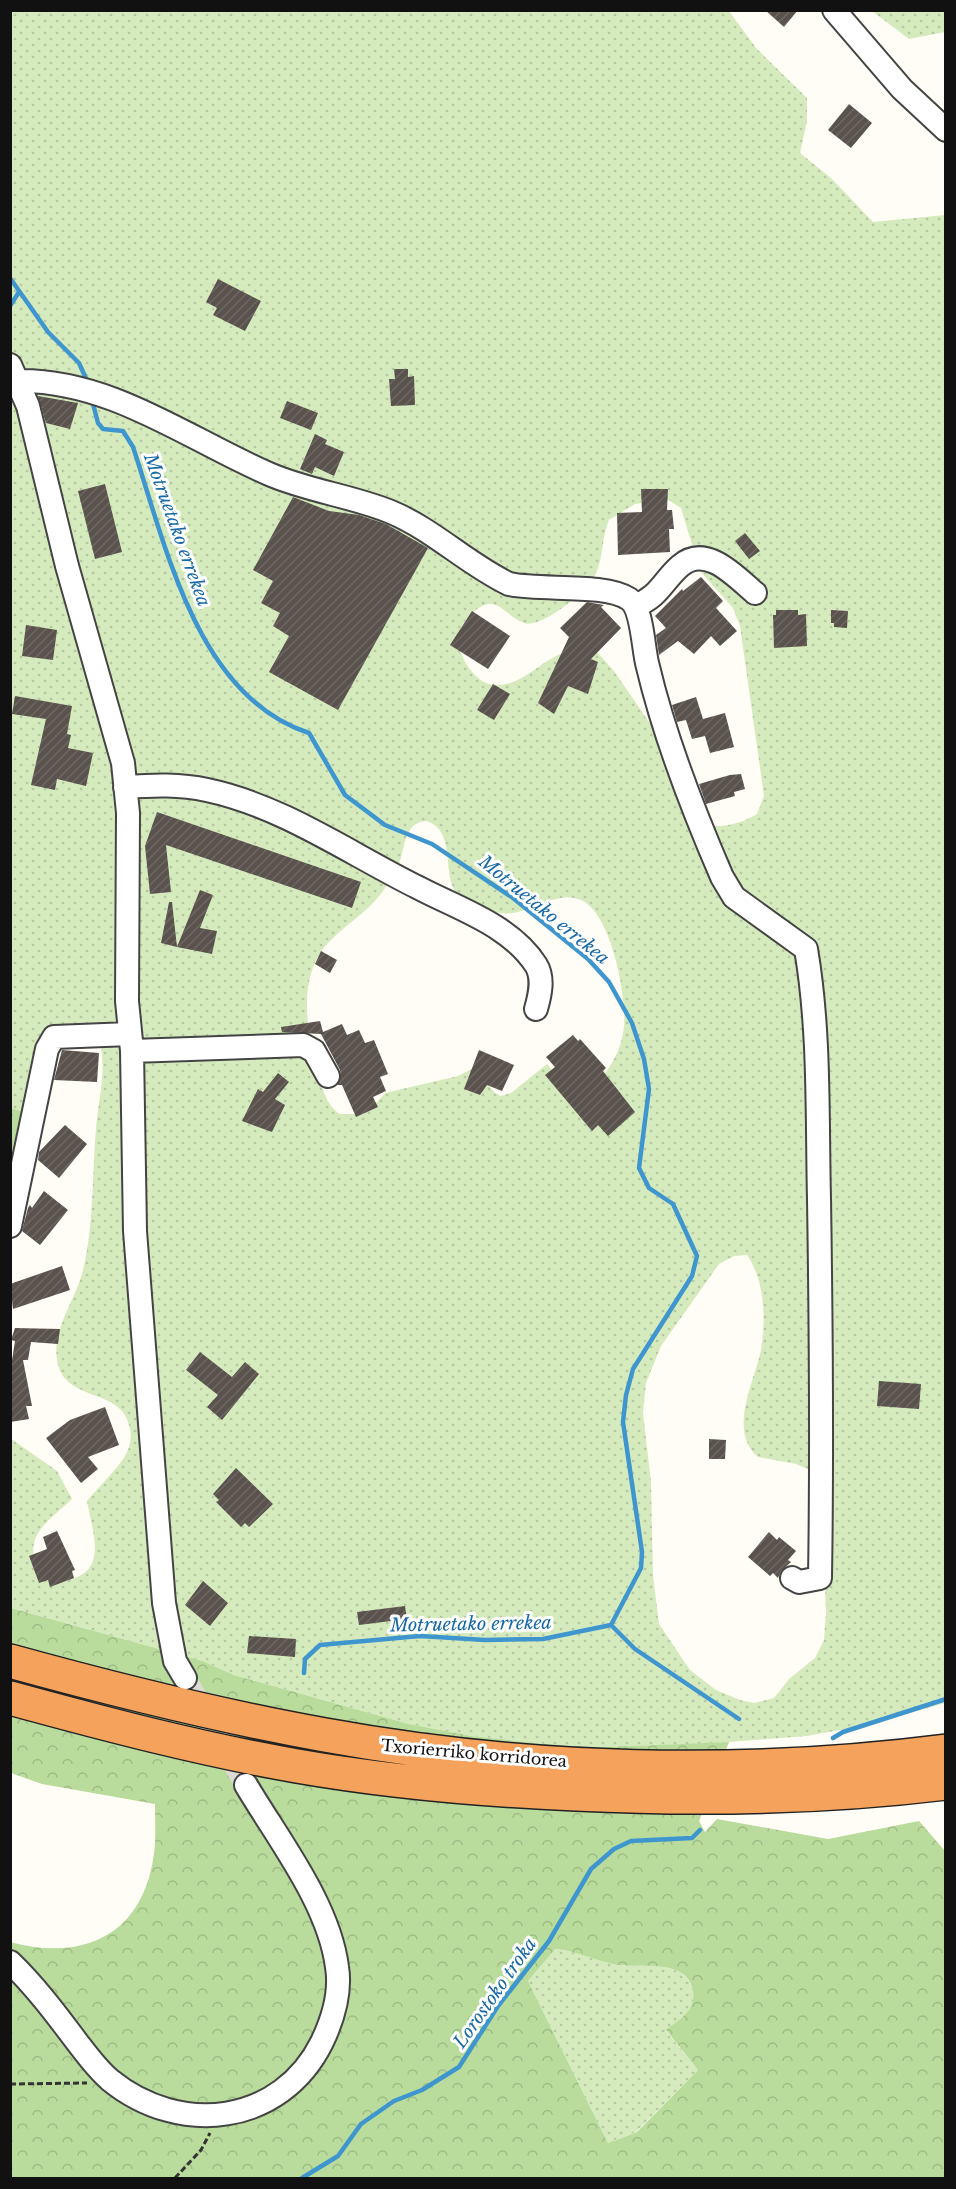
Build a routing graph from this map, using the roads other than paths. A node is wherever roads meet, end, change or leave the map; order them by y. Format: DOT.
graph roads {
  1 [pos="834,10"];
  2 [pos="945,130"];
  3 [pos="15,373"];
  4 [pos="755,593"];
  5 [pos="635,606"];
  6 [pos="126,787"];
  7 [pos="536,1009"];
  8 [pos="131,1042"];
  9 [pos="328,1076"];
  10 [pos="10,1226"];
  11 [pos="792,1578"];
  12 [pos="10,1661"];
  13 [pos="185,1678"];
  14 [pos="10,1698"];
  15 [pos="945,1751"];
  16 [pos="945,1783"];
  17 [pos="246,1785"];
  18 [pos="10,1962"];
  1 -- 2 [label="street"];
  3 -- 5 [label="street"];
  3 -- 6 [label="street"];
  4 -- 5 [label="street"];
  5 -- 11 [label="street"];
  6 -- 7 [label="street"];
  6 -- 8 [label="street"];
  8 -- 9 [label="street"];
  8 -- 10 [label="street"];
  8 -- 13 [label="street"];
  12 -- 15 [label="highway, Txorierriko korridorea"];
  14 -- 16 [label="highway, Txorierriko korridorea"];
  17 -- 18 [label="street"];
}
